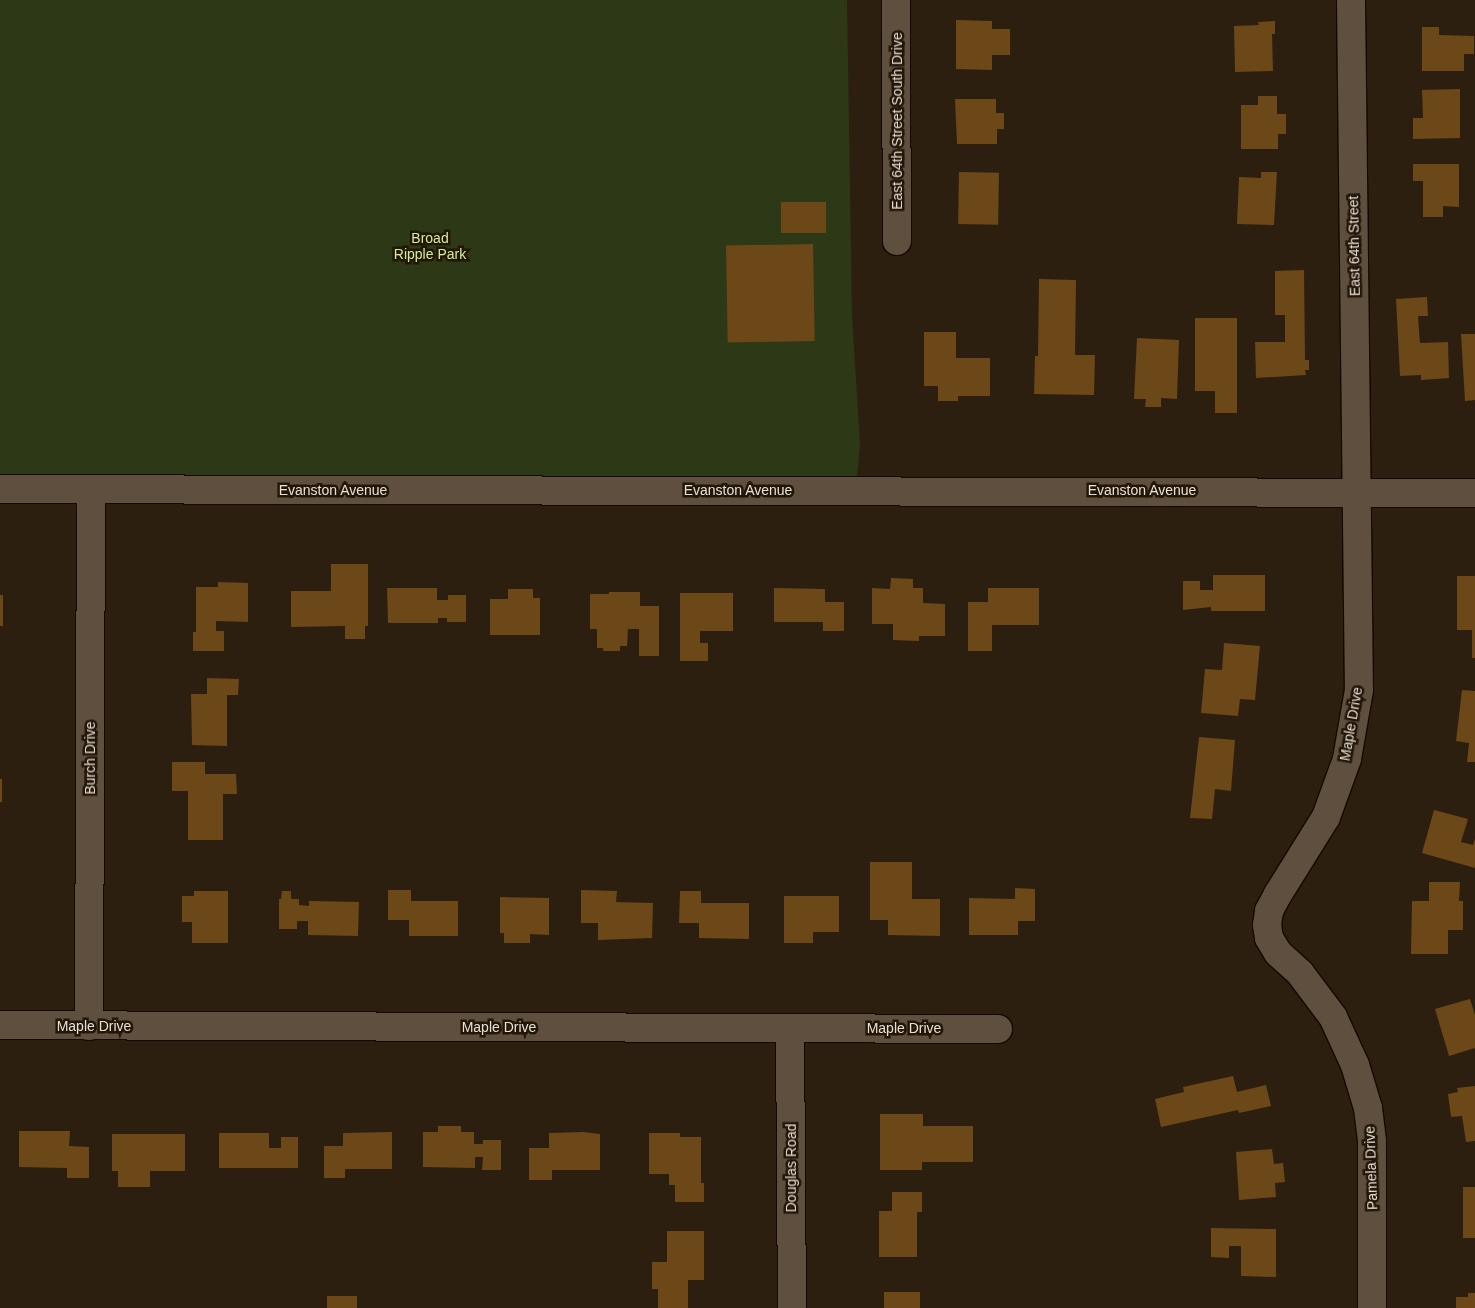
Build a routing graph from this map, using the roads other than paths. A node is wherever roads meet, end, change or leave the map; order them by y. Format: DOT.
graph roads {
  1 [pos="896,0"];
  2 [pos="1351,0"];
  3 [pos="897,242"];
  4 [pos="0,489"];
  5 [pos="91,490"];
  6 [pos="1356,491"];
  7 [pos="1475,493"];
  8 [pos="1268,938"];
  9 [pos="0,1025"];
  10 [pos="88,1026"];
  11 [pos="790,1028"];
  12 [pos="998,1028"];
  13 [pos="792,1308"];
  14 [pos="1372,1308"];
  1 -- 3 [label="street, East 64th Street South Drive"];
  2 -- 6 [label="street, East 64th Street"];
  4 -- 5 [label="street, Evanston Avenue"];
  5 -- 6 [label="street, Evanston Avenue"];
  5 -- 10 [label="street, Burch Drive"];
  6 -- 7 [label="street, Evanston Avenue"];
  6 -- 8 [label="street, Maple Drive"];
  8 -- 14 [label="street, Pamela Drive"];
  9 -- 10 [label="street, Maple Drive"];
  10 -- 11 [label="street, Maple Drive"];
  11 -- 12 [label="street, Maple Drive"];
  11 -- 13 [label="street, Douglas Road"];
}
